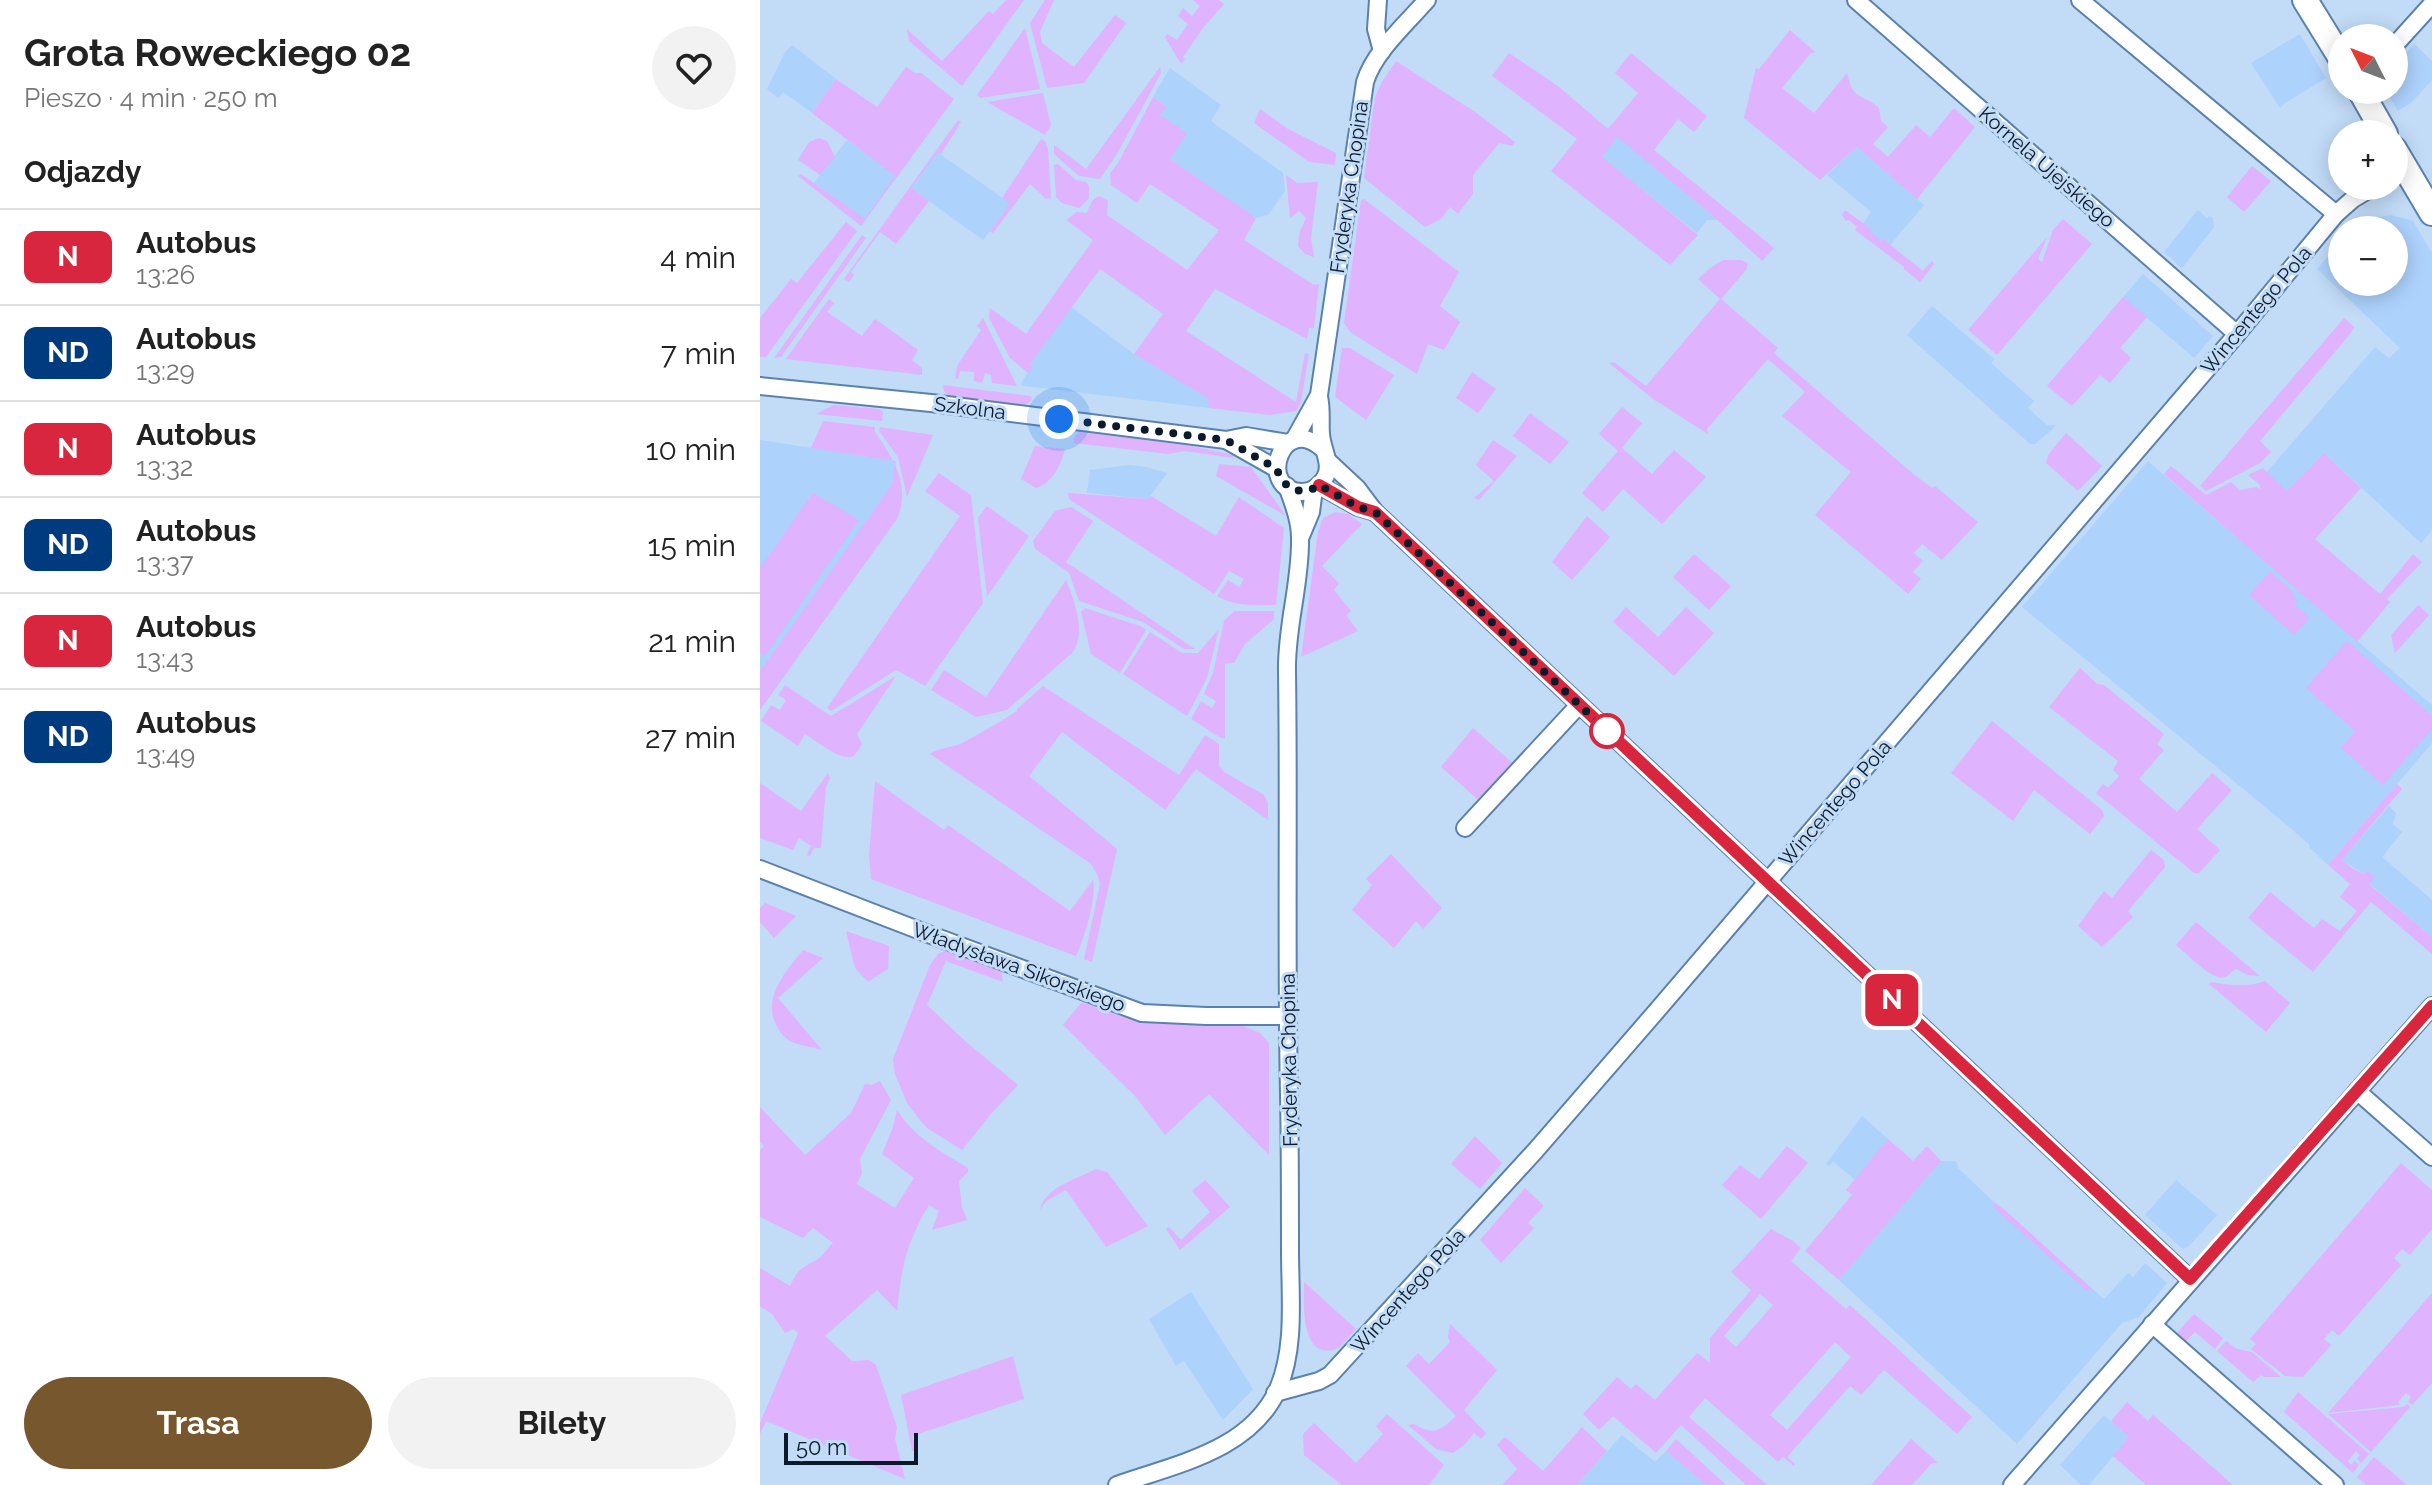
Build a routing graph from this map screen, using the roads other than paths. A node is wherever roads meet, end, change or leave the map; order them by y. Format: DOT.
graph roads {
  1 [pos="1378,0"];
  2 [pos="1427,0"];
  3 [pos="1856,0"];
  4 [pos="2080,0"];
  5 [pos="2305,0"];
  6 [pos="2432,4"];
  7 [pos="2408,31"];
  8 [pos="2328,37"];
  9 [pos="1382,51"];
  10 [pos="2408,179"];
  11 [pos="2352,200"];
  12 [pos="2432,213"];
  13 [pos="2336,214"];
  14 [pos="2237,334"];
  15 [pos="760,386"];
  16 [pos="1319,395"];
  17 [pos="1226,440"];
  18 [pos="1291,442"];
  19 [pos="1326,455"];
  20 [pos="1277,469"];
  21 [pos="1287,486"];
  22 [pos="1317,487"];
  23 [pos="1375,512"];
  24 [pos="1300,537"];
  25 [pos="1579,705"];
  26 [pos="1465,828"];
  27 [pos="760,869"];
  28 [pos="1766,882"];
  29 [pos="2432,1006"];
  30 [pos="1288,1016"];
  31 [pos="2357,1091"];
  32 [pos="2432,1157"];
  33 [pos="2190,1279"];
  34 [pos="2152,1324"];
  35 [pos="1275,1393"];
  36 [pos="1117,1485"];
  37 [pos="2012,1485"];
  38 [pos="2335,1485"];
  1 -- 9 [label="street"];
  2 -- 9 [label="street, Fryderyka Chopina"];
  3 -- 14 [label="street, Kornela Ujejskiego"];
  4 -- 13 [label="street"];
  5 -- 8 [label="street"];
  6 -- 7 [label="street"];
  9 -- 16 [label="street, Fryderyka Chopina"];
  10 -- 12 [label="street"];
  11 -- 13 [label="street, Wincentego Pola"];
  13 -- 14 [label="street, Wincentego Pola"];
  14 -- 28 [label="street, Wincentego Pola"];
  15 -- 17 [label="street, Szkolna"];
  16 -- 18 [label="street"];
  16 -- 19 [label="street"];
  17 -- 18 [label="street"];
  17 -- 20 [label="street"];
  18 -- 19 [label="street"];
  18 -- 20 [label="street"];
  19 -- 22 [label="street"];
  19 -- 23 [label="street"];
  20 -- 21 [label="street"];
  21 -- 22 [label="street"];
  21 -- 24 [label="street"];
  22 -- 23 [label="street"];
  22 -- 24 [label="street"];
  23 -- 25 [label="street"];
  24 -- 30 [label="street, Fryderyka Chopina"];
  25 -- 26 [label="street"];
  25 -- 28 [label="street"];
  27 -- 30 [label="street, Władysława Sikorskiego"];
  28 -- 33 [label="street"];
  28 -- 35 [label="street, Wincentego Pola"];
  29 -- 31 [label="street"];
  30 -- 35 [label="street, Fryderyka Chopina"];
  31 -- 32 [label="street"];
  31 -- 33 [label="street"];
  33 -- 34 [label="street"];
  34 -- 37 [label="street"];
  34 -- 38 [label="street"];
  35 -- 36 [label="street, Fryderyka Chopina"];
}
